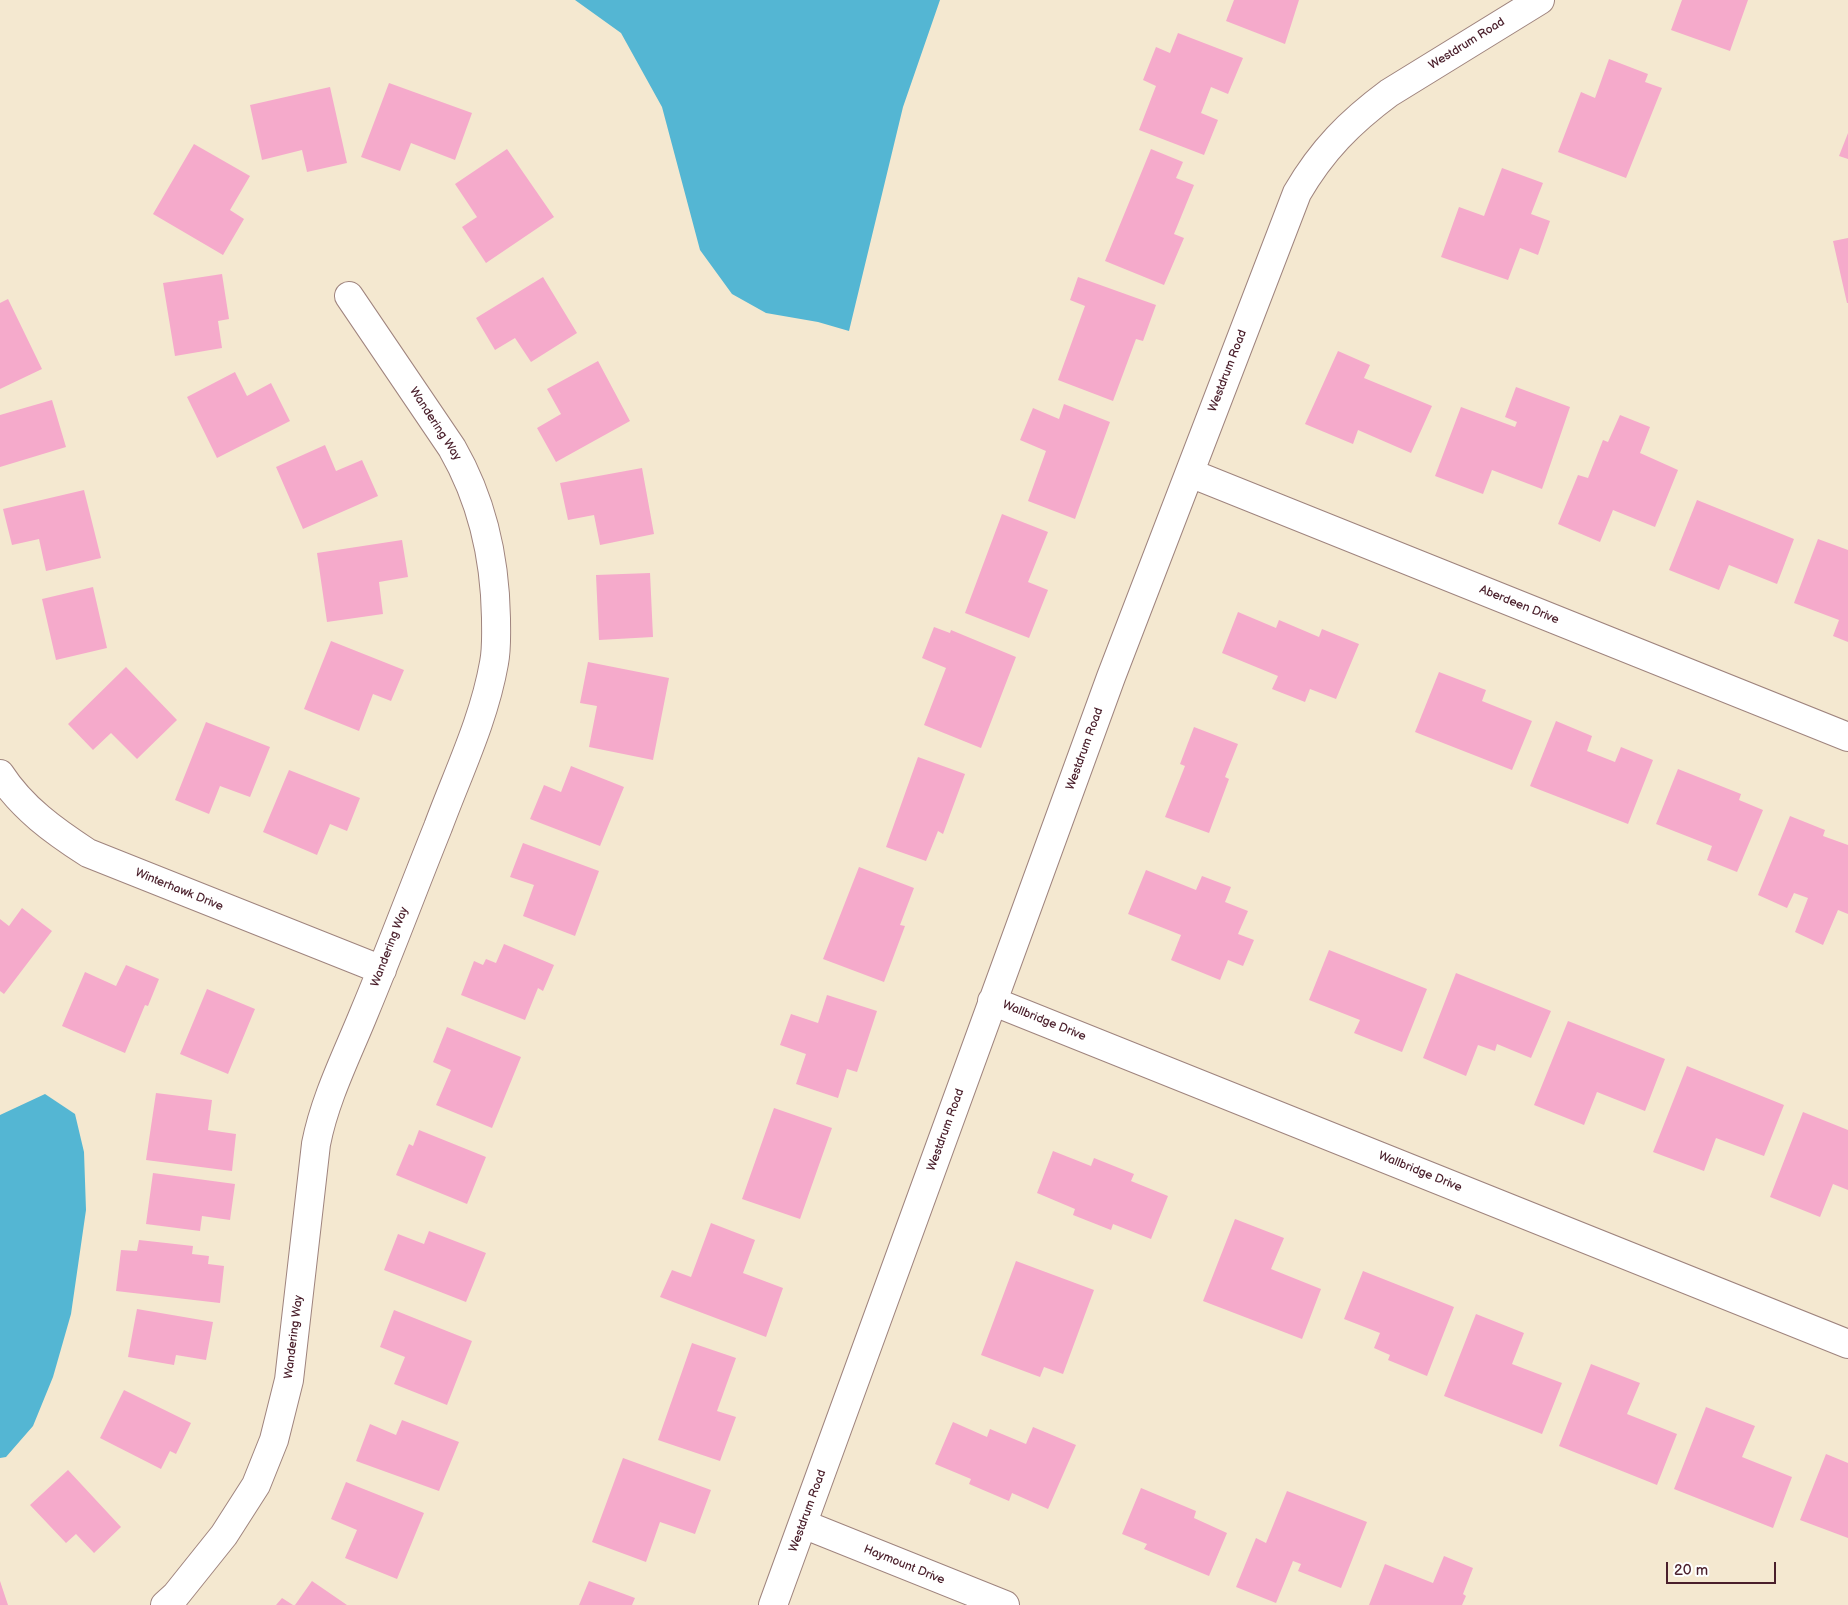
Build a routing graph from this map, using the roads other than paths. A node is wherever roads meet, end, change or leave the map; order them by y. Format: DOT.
graph roads {
  1 [pos="1540,0"];
  2 [pos="349,296"];
  3 [pos="1190,473"];
  4 [pos="1848,736"];
  5 [pos="0,774"];
  6 [pos="382,970"];
  7 [pos="992,1001"];
  8 [pos="1848,1344"];
  9 [pos="803,1524"];
  10 [pos="165,1605"];
  11 [pos="773,1605"];
  12 [pos="1005,1605"];
  1 -- 3 [label="street, Westdrum Road"];
  2 -- 6 [label="street, Wandering Way"];
  3 -- 4 [label="street, Aberdeen Drive"];
  3 -- 7 [label="street, Westdrum Road"];
  5 -- 6 [label="street, Winterhawk Drive"];
  6 -- 10 [label="street, Wandering Way"];
  7 -- 8 [label="street, Wallbridge Drive"];
  7 -- 9 [label="street, Westdrum Road"];
  9 -- 11 [label="street, Westdrum Road"];
  9 -- 12 [label="street, Haymount Drive"];
}
